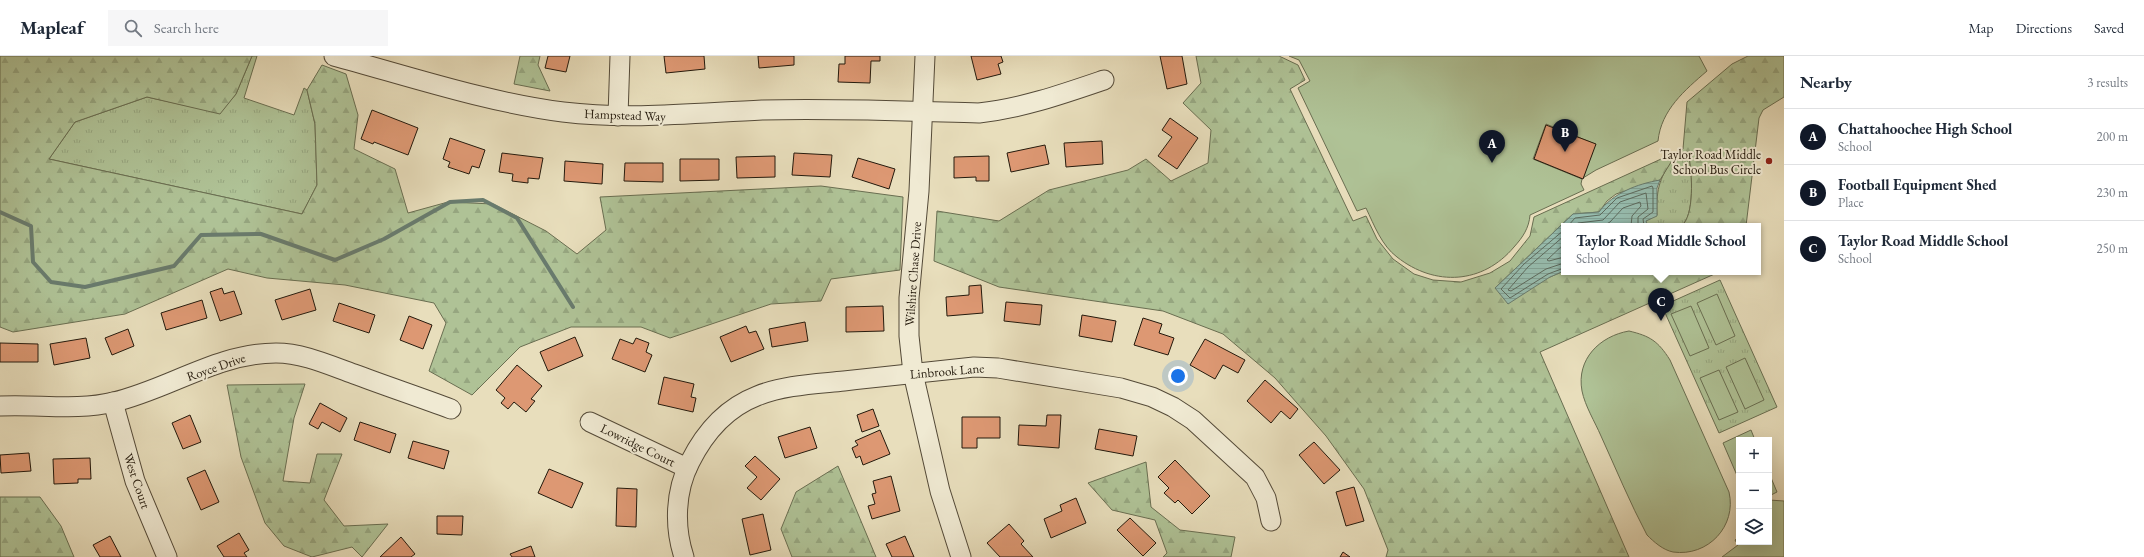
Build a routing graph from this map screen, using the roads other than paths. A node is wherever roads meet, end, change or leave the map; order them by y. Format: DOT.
graph roads {
  1 [pos="334,56"];
  2 [pos="620,56"];
  3 [pos="925,56"];
  4 [pos="1104,80"];
  5 [pos="923,112"];
  6 [pos="618,116"];
  7 [pos="913,374"];
  8 [pos="113,402"];
  9 [pos="0,406"];
  10 [pos="451,409"];
  11 [pos="590,422"];
  12 [pos="687,468"];
  13 [pos="1271,521"];
  14 [pos="167,557"];
  15 [pos="684,557"];
  16 [pos="961,557"];
  1 -- 6 [label="street, Hampstead Way"];
  2 -- 6 [label="street"];
  3 -- 5 [label="street, Wilshire Chase Drive"];
  4 -- 5 [label="street, Hampstead Way"];
  5 -- 6 [label="street, Hampstead Way"];
  5 -- 7 [label="street, Wilshire Chase Drive"];
  7 -- 12 [label="street, Linbrook Lane"];
  7 -- 13 [label="street, Linbrook Lane"];
  7 -- 16 [label="street, Wilshire Chase Drive"];
  8 -- 9 [label="street, Royce Drive"];
  8 -- 10 [label="street, Royce Drive"];
  8 -- 14 [label="street, West Court"];
  11 -- 12 [label="street, Lowridge Court"];
  12 -- 15 [label="street, Linbrook Lane"];
}
